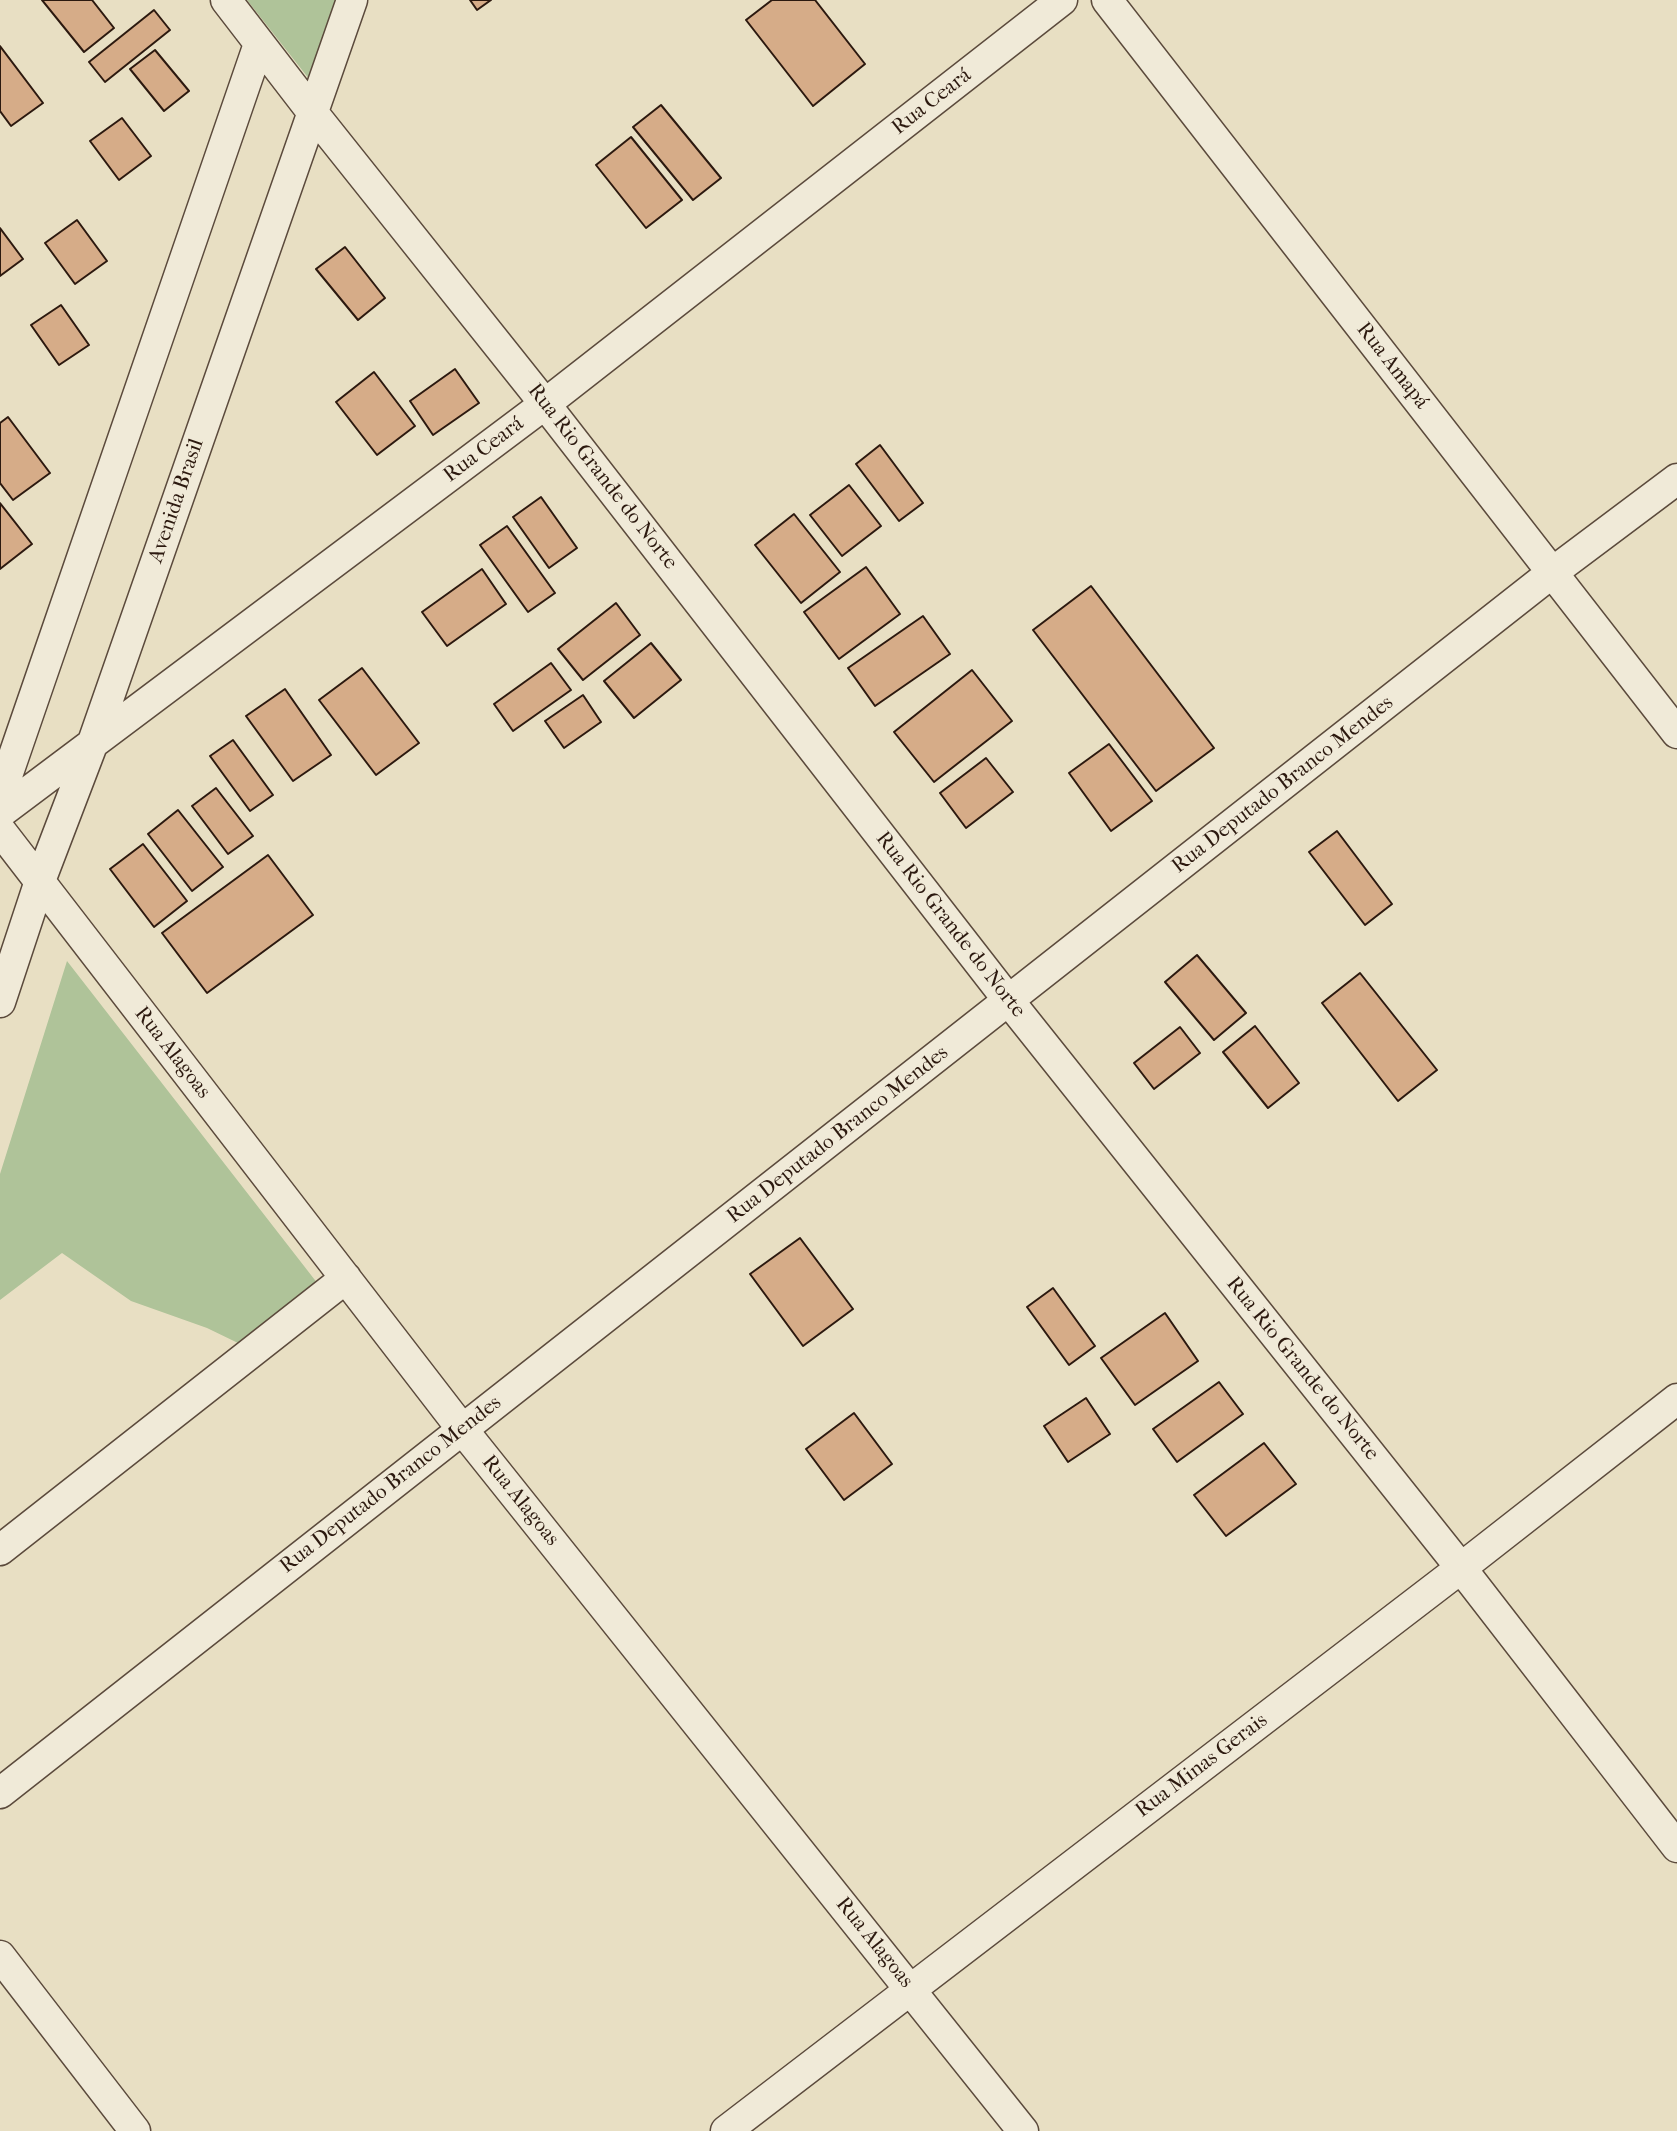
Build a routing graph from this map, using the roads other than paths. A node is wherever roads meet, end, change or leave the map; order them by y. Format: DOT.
graph roads {
  1 [pos="226,0"];
  2 [pos="352,0"];
  3 [pos="1062,0"];
  4 [pos="1107,0"];
  5 [pos="259,44"];
  6 [pos="313,113"];
  7 [pos="545,404"];
  8 [pos="1677,479"];
  9 [pos="1553,572"];
  10 [pos="1677,733"];
  11 [pos="92,745"];
  12 [pos="0,796"];
  13 [pos="0,813"];
  14 [pos="0,830"];
  15 [pos="40,881"];
  16 [pos="1009,1001"];
  17 [pos="0,1002"];
  18 [pos="346,1278"];
  19 [pos="1677,1399"];
  20 [pos="462,1429"];
  21 [pos="0,1550"];
  22 [pos="1461,1568"];
  23 [pos="0,1793"];
  24 [pos="1677,1847"];
  25 [pos="0,1956"];
  26 [pos="910,1988"];
  27 [pos="135,2131"];
  28 [pos="726,2131"];
  29 [pos="1023,2131"];
  1 -- 5 [label="street, Rua Rio Grande do Norte"];
  2 -- 6 [label="street, Avenida Brasil"];
  3 -- 7 [label="street, Rua Ceará"];
  4 -- 9 [label="street, Rua Amapá"];
  5 -- 6 [label="street, Rua Rio Grande do Norte"];
  5 -- 12 [label="street"];
  6 -- 7 [label="street, Rua Rio Grande do Norte"];
  6 -- 11 [label="street, Avenida Brasil"];
  7 -- 11 [label="street, Rua Ceará"];
  7 -- 16 [label="street, Rua Rio Grande do Norte"];
  8 -- 9 [label="street, Rua Deputado Branco Mendes"];
  9 -- 10 [label="street, Rua Amapá"];
  9 -- 16 [label="street, Rua Deputado Branco Mendes"];
  11 -- 13 [label="street, Rua Ceará"];
  11 -- 15 [label="street, Avenida Brasil"];
  14 -- 15 [label="street, Rua Alagoas"];
  15 -- 17 [label="street, Avenida Brasil"];
  15 -- 18 [label="street, Rua Alagoas"];
  16 -- 20 [label="street, Rua Deputado Branco Mendes"];
  16 -- 22 [label="street, Rua Rio Grande do Norte"];
  18 -- 20 [label="street, Rua Alagoas"];
  18 -- 21 [label="street"];
  19 -- 22 [label="street, Rua Minas Gerais"];
  20 -- 23 [label="street, Rua Deputado Branco Mendes"];
  20 -- 26 [label="street, Rua Alagoas"];
  22 -- 24 [label="street, Rua Rio Grande do Norte"];
  22 -- 26 [label="street, Rua Minas Gerais"];
  25 -- 27 [label="street"];
  26 -- 28 [label="street, Rua Minas Gerais"];
  26 -- 29 [label="street, Rua Alagoas"];
}
